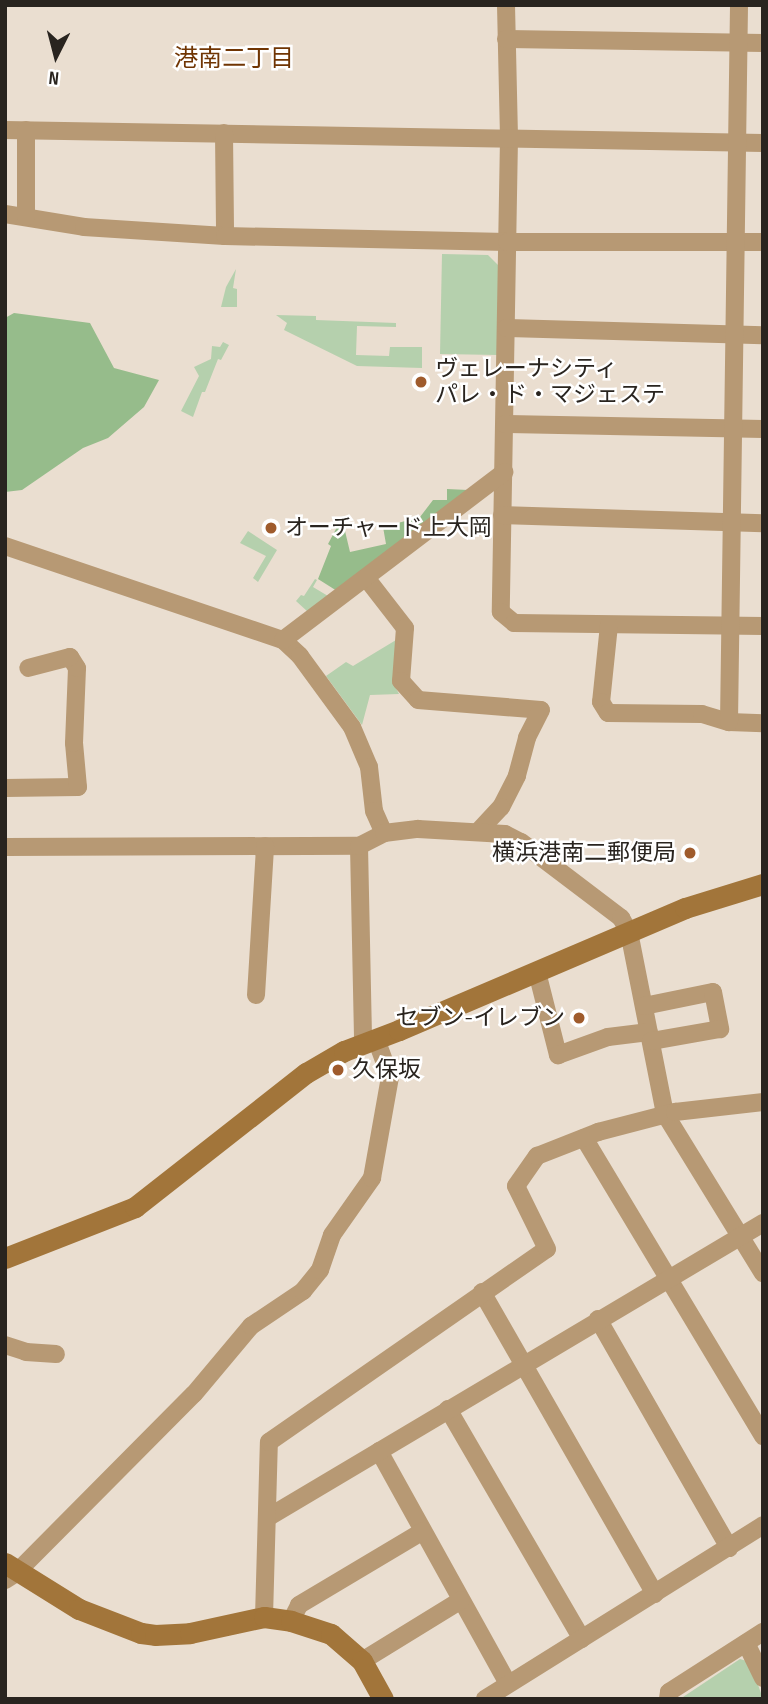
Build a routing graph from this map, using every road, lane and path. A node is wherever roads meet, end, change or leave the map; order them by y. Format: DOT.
graph roads {
  1 [pos="506,5"];
  2 [pos="739,5"];
  3 [pos="506,39"];
  4 [pos="738,43"];
  5 [pos="763,43"];
  6 [pos="5,130"];
  7 [pos="26,130"];
  8 [pos="224,133"];
  9 [pos="509,138"];
  10 [pos="737,142"];
  11 [pos="763,143"];
  12 [pos="5,214"];
  13 [pos="26,217"];
  14 [pos="225,236"];
  15 [pos="735,241"];
  16 [pos="508,242"];
  17 [pos="763,242"];
  18 [pos="506,328"];
  19 [pos="734,334"];
  20 [pos="763,335"];
  21 [pos="505,424"];
  22 [pos="733,428"];
  23 [pos="763,429"];
  24 [pos="504,472"];
  25 [pos="502,515"];
  26 [pos="731,522"];
  27 [pos="763,523"];
  28 [pos="5,546"];
  29 [pos="367,579"];
  30 [pos="609,625"];
  31 [pos="730,626"];
  32 [pos="763,626"];
  33 [pos="283,640"];
  34 [pos="28,668"];
  35 [pos="729,722"];
  36 [pos="763,723"];
  37 [pos="5,788"];
  38 [pos="479,831"];
  39 [pos="384,833"];
  40 [pos="265,846"];
  41 [pos="359,846"];
  42 [pos="5,847"];
  43 [pos="758,890"];
  44 [pos="629,932"];
  45 [pos="537,972"];
  46 [pos="256,995"];
  47 [pos="644,1006"];
  48 [pos="650,1036"];
  49 [pos="370,1042"];
  50 [pos="763,1102"];
  51 [pos="665,1114"];
  52 [pos="583,1138"];
  53 [pos="763,1223"];
  54 [pos="740,1236"];
  55 [pos="5,1258"];
  56 [pos="763,1273"];
  57 [pos="666,1279"];
  58 [pos="482,1292"];
  59 [pos="598,1319"];
  60 [pos="5,1345"];
  61 [pos="56,1354"];
  62 [pos="523,1364"];
  63 [pos="448,1409"];
  64 [pos="763,1436"];
  65 [pos="379,1451"];
  66 [pos="267,1518"];
  67 [pos="763,1525"];
  68 [pos="423,1531"];
  69 [pos="729,1548"];
  70 [pos="9,1572"];
  71 [pos="654,1594"];
  72 [pos="461,1600"];
  73 [pos="264,1617"];
  74 [pos="291,1621"];
  75 [pos="763,1632"];
  76 [pos="582,1639"];
  77 [pos="746,1643"];
  78 [pos="362,1661"];
  79 [pos="763,1678"];
  80 [pos="508,1684"];
  81 [pos="383,1699"];
  82 [pos="485,1699"];
  83 [pos="668,1699"];
  1 -- 3 [label="street"];
  2 -- 4 [label="street"];
  3 -- 4 [label="street"];
  3 -- 9 [label="street"];
  4 -- 5 [label="street"];
  4 -- 10 [label="street"];
  6 -- 7 [label="street"];
  7 -- 8 [label="street"];
  7 -- 13 [label="street"];
  8 -- 9 [label="street"];
  8 -- 14 [label="street"];
  9 -- 10 [label="street"];
  9 -- 16 [label="street"];
  10 -- 11 [label="street"];
  10 -- 15 [label="street"];
  12 -- 13 [label="street"];
  13 -- 14 [label="street"];
  14 -- 16 [label="street"];
  15 -- 16 [label="street"];
  15 -- 17 [label="street"];
  15 -- 19 [label="street"];
  16 -- 18 [label="street"];
  18 -- 19 [label="street"];
  18 -- 21 [label="street"];
  19 -- 20 [label="street"];
  19 -- 22 [label="street"];
  21 -- 22 [label="street"];
  21 -- 24 [label="street"];
  22 -- 23 [label="street"];
  22 -- 26 [label="street"];
  24 -- 25 [label="street"];
  24 -- 29 [label="street"];
  25 -- 26 [label="street"];
  25 -- 30 [label="street"];
  26 -- 27 [label="street"];
  26 -- 31 [label="street"];
  28 -- 33 [label="street"];
  29 -- 33 [label="street"];
  29 -- 38 [label="street"];
  30 -- 31 [label="street"];
  30 -- 35 [label="street"];
  31 -- 32 [label="street"];
  31 -- 35 [label="street"];
  33 -- 39 [label="street"];
  34 -- 37 [label="street"];
  35 -- 36 [label="street"];
  38 -- 39 [label="street"];
  38 -- 44 [label="street"];
  39 -- 41 [label="street"];
  40 -- 41 [label="street"];
  40 -- 42 [label="street"];
  40 -- 46 [label="street"];
  41 -- 49 [label="street"];
  43 -- 44 [label="street"];
  44 -- 45 [label="street"];
  44 -- 47 [label="street"];
  45 -- 48 [label="street"];
  45 -- 49 [label="street"];
  47 -- 48 [label="street"];
  47 -- 48 [label="street"];
  48 -- 51 [label="street"];
  49 -- 55 [label="street"];
  49 -- 70 [label="street"];
  50 -- 51 [label="street"];
  51 -- 52 [label="street"];
  51 -- 54 [label="street"];
  52 -- 57 [label="street"];
  52 -- 58 [label="street"];
  53 -- 54 [label="street"];
  54 -- 56 [label="street"];
  54 -- 57 [label="street"];
  57 -- 59 [label="street"];
  57 -- 64 [label="street"];
  58 -- 62 [label="street"];
  58 -- 66 [label="street"];
  59 -- 62 [label="street"];
  59 -- 69 [label="street"];
  60 -- 61 [label="street"];
  62 -- 63 [label="street"];
  62 -- 71 [label="street"];
  63 -- 65 [label="street"];
  63 -- 76 [label="street"];
  65 -- 66 [label="street"];
  65 -- 68 [label="street"];
  66 -- 73 [label="street"];
  67 -- 69 [label="street"];
  68 -- 72 [label="street"];
  68 -- 74 [label="street"];
  69 -- 71 [label="street"];
  70 -- 73 [label="street"];
  71 -- 76 [label="street"];
  72 -- 78 [label="street"];
  72 -- 80 [label="street"];
  73 -- 74 [label="street"];
  74 -- 78 [label="street"];
  75 -- 77 [label="street"];
  76 -- 80 [label="street"];
  77 -- 79 [label="street"];
  77 -- 83 [label="street"];
  78 -- 81 [label="street"];
  80 -- 82 [label="street"];
}
